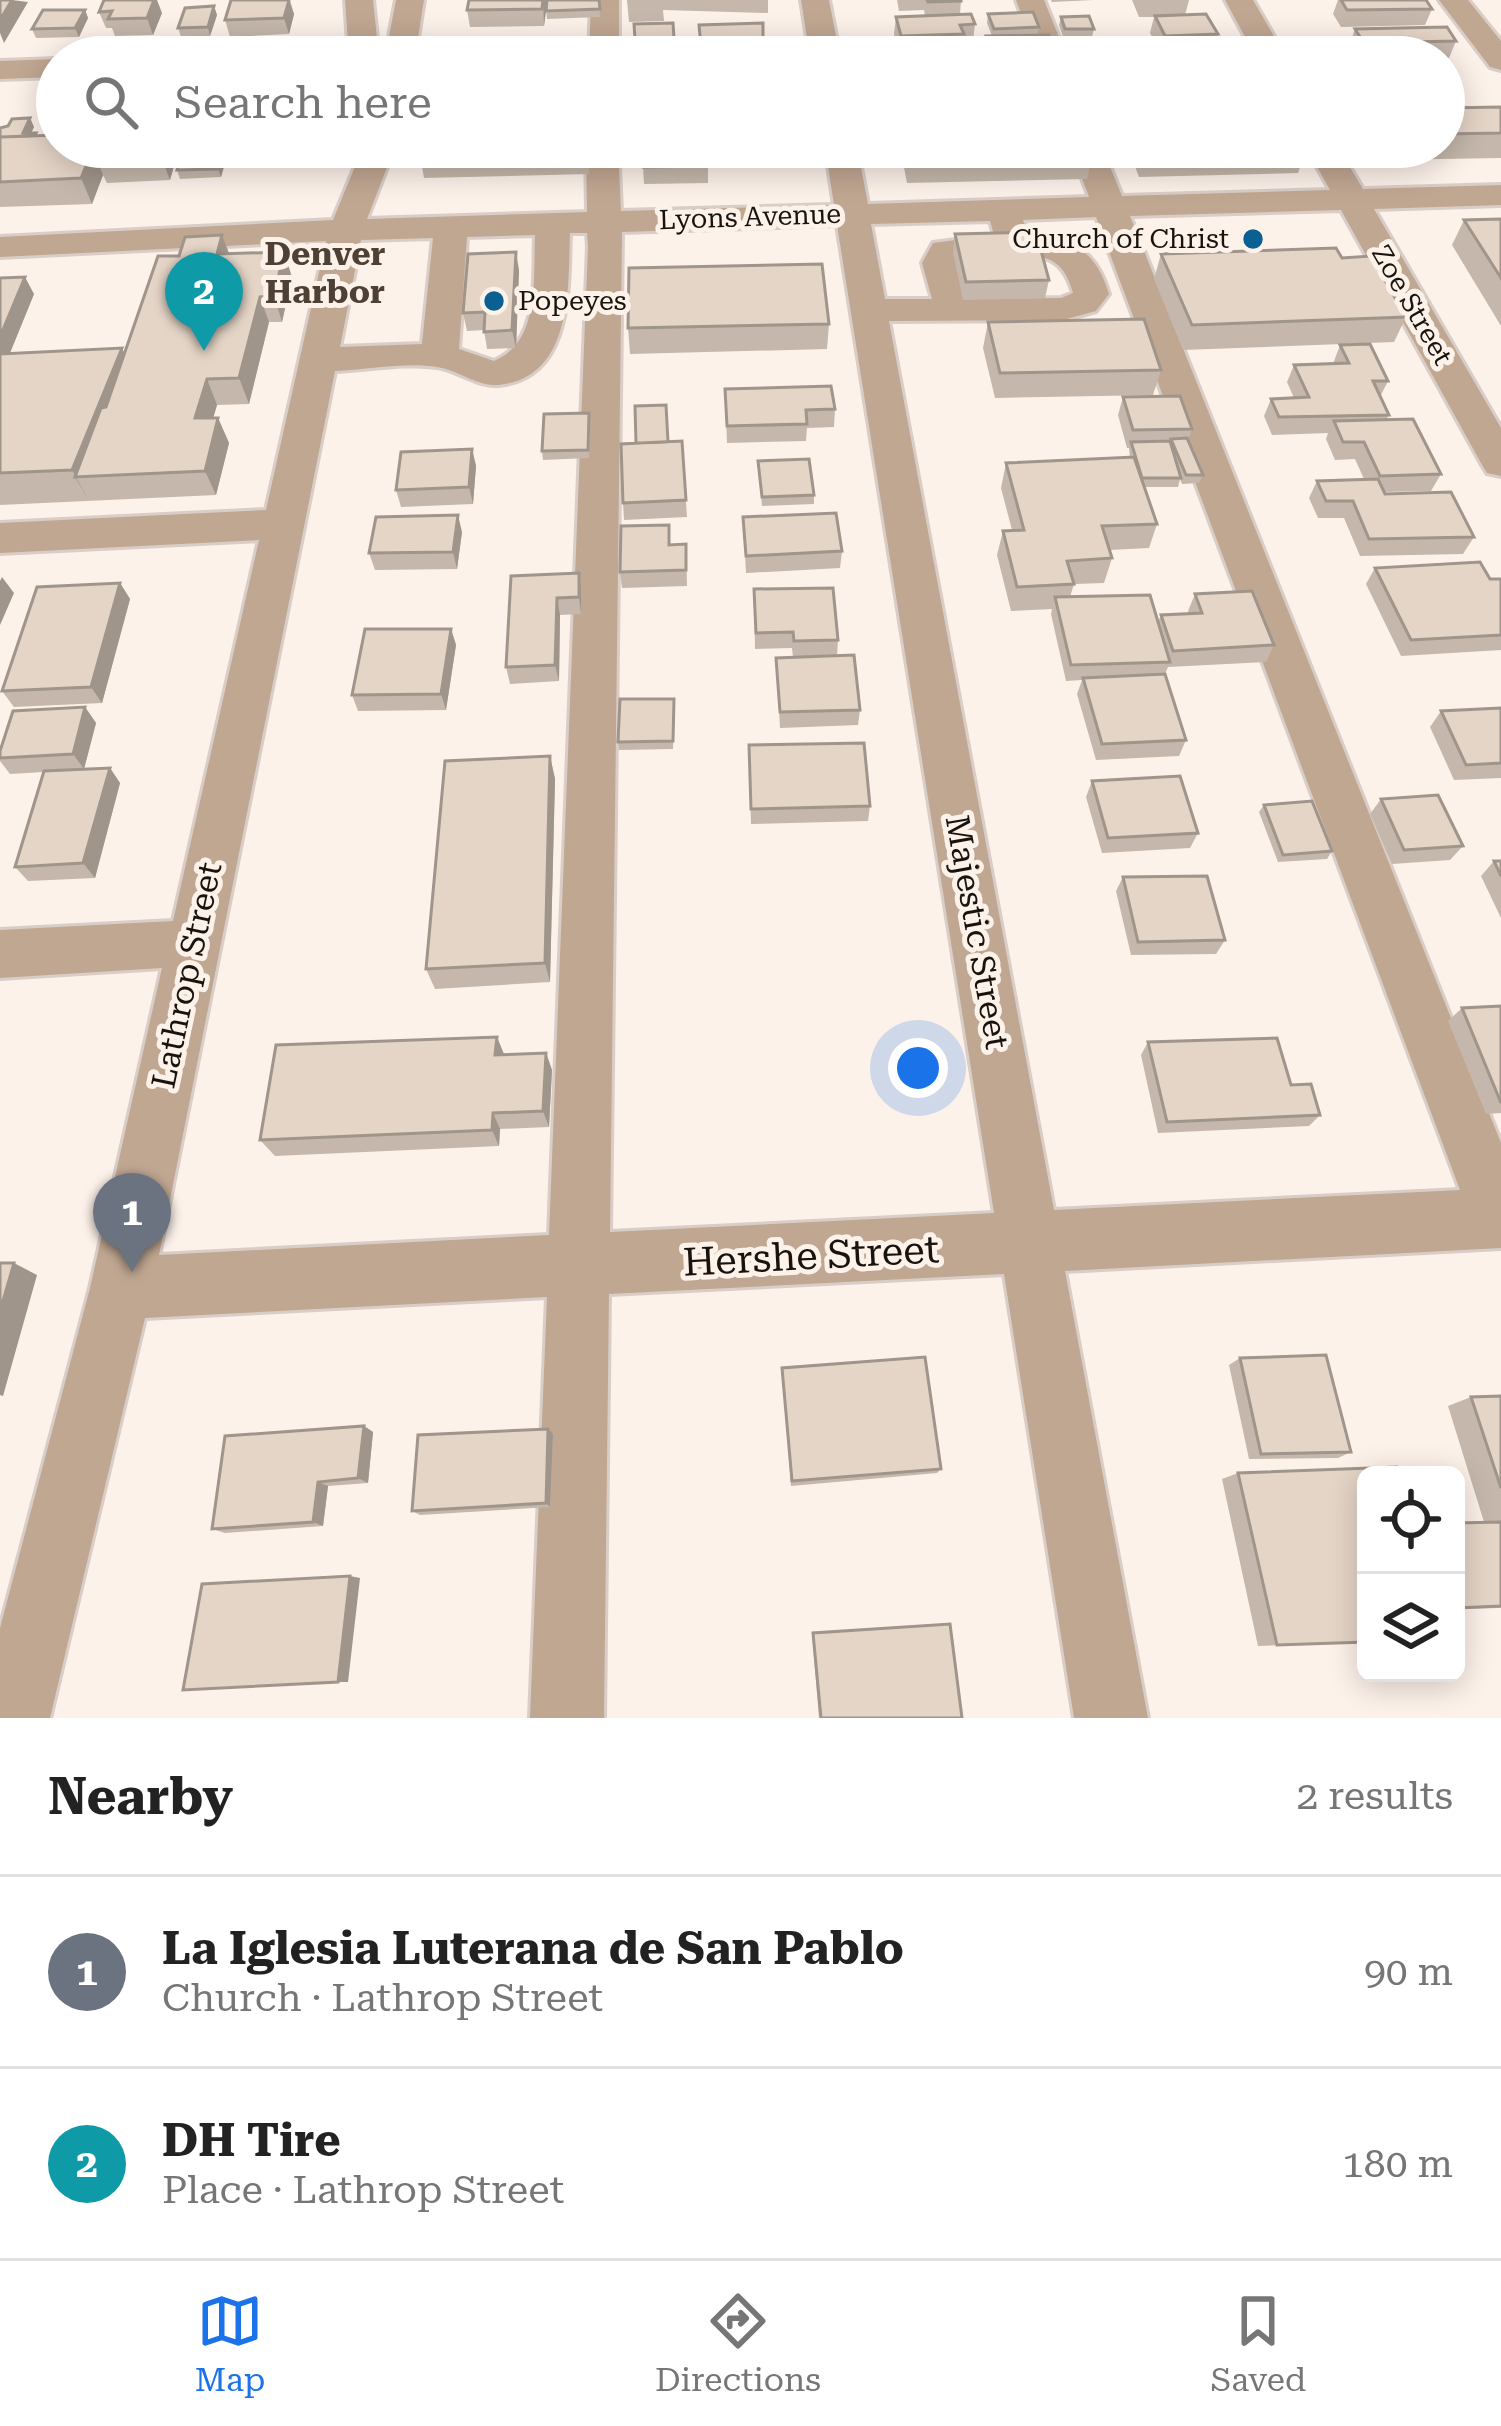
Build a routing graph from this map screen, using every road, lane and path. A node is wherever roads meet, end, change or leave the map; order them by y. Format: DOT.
graph roads {
  1 [pos="359,0"];
  2 [pos="410,0"];
  3 [pos="604,0"];
  4 [pos="815,0"];
  5 [pos="1030,0"];
  6 [pos="1239,0"];
  7 [pos="1454,0"];
  8 [pos="362,36"];
  9 [pos="404,36"];
  10 [pos="604,36"];
  11 [pos="821,36"];
  12 [pos="1044,36"];
  13 [pos="1259,36"];
  14 [pos="1501,61"];
  15 [pos="36,69"];
  16 [pos="0,70"];
  17 [pos="347,168"];
  18 [pos="371,168"];
  19 [pos="595,168"];
  20 [pos="844,168"];
  21 [pos="1094,168"];
  22 [pos="1334,168"];
  23 [pos="1501,195"];
  24 [pos="1353,200"];
  25 [pos="1109,206"];
  26 [pos="1004,209"];
  27 [pos="852,214"];
  28 [pos="577,223"];
  29 [pos="451,226"];
  30 [pos="346,230"];
  31 [pos="1014,244"];
  32 [pos="0,247"];
  33 [pos="1383,255"];
  34 [pos="1337,256"];
  35 [pos="1154,262"];
  36 [pos="1084,264"];
  37 [pos="952,309"];
  38 [pos="869,310"];
  39 [pos="440,355"];
  40 [pos="316,360"];
  41 [pos="1501,463"];
  42 [pos="280,524"];
  43 [pos="0,538"];
  44 [pos="193,943"];
  45 [pos="0,954"];
  46 [pos="1501,1218"];
  47 [pos="1032,1245"];
  48 [pos="581,1266"];
  49 [pos="121,1288"];
  50 [pos="12,1693"];
  51 [pos="567,1718"];
  52 [pos="1112,1718"];
  1 -- 8 [label="street"];
  2 -- 9 [label="street"];
  3 -- 10 [label="street"];
  4 -- 11 [label="street"];
  5 -- 12 [label="street"];
  6 -- 13 [label="street"];
  7 -- 14 [label="street"];
  15 -- 16 [label="street"];
  17 -- 30 [label="street, Lathrop Street"];
  18 -- 30 [label="street, Lathrop Street"];
  19 -- 28 [label="street"];
  20 -- 27 [label="street, Majestic Street"];
  21 -- 25 [label="street"];
  22 -- 24 [label="street, Zoe Street"];
  23 -- 24 [label="street, Lyons Avenue"];
  24 -- 25 [label="street, Lyons Avenue"];
  24 -- 33 [label="street, Zoe Street"];
  25 -- 26 [label="street, Lyons Avenue"];
  25 -- 35 [label="street"];
  26 -- 27 [label="street, Lyons Avenue"];
  26 -- 31 [label="street"];
  27 -- 28 [label="street, Lyons Avenue"];
  27 -- 38 [label="street, Majestic Street"];
  28 -- 29 [label="street, Lyons Avenue"];
  28 -- 39 [label="street"];
  28 -- 48 [label="street"];
  29 -- 30 [label="street, Lyons Avenue"];
  29 -- 39 [label="street"];
  30 -- 32 [label="street, Lyons Avenue"];
  30 -- 40 [label="street, Lathrop Street"];
  31 -- 36 [label="street"];
  31 -- 37 [label="street"];
  33 -- 34 [label="street"];
  33 -- 41 [label="street, Zoe Street"];
  35 -- 36 [label="street"];
  35 -- 46 [label="street"];
  36 -- 37 [label="street"];
  37 -- 38 [label="street"];
  38 -- 47 [label="street, Majestic Street"];
  39 -- 40 [label="street"];
  40 -- 42 [label="street, Lathrop Street"];
  42 -- 43 [label="street"];
  42 -- 44 [label="street, Lathrop Street"];
  44 -- 45 [label="street"];
  44 -- 49 [label="street, Lathrop Street"];
  46 -- 47 [label="street, Hershe Street"];
  47 -- 48 [label="street, Hershe Street"];
  47 -- 52 [label="street, Majestic Street"];
  48 -- 49 [label="street, Hershe Street"];
  48 -- 51 [label="street"];
  49 -- 50 [label="street, Lathrop Street"];
}
